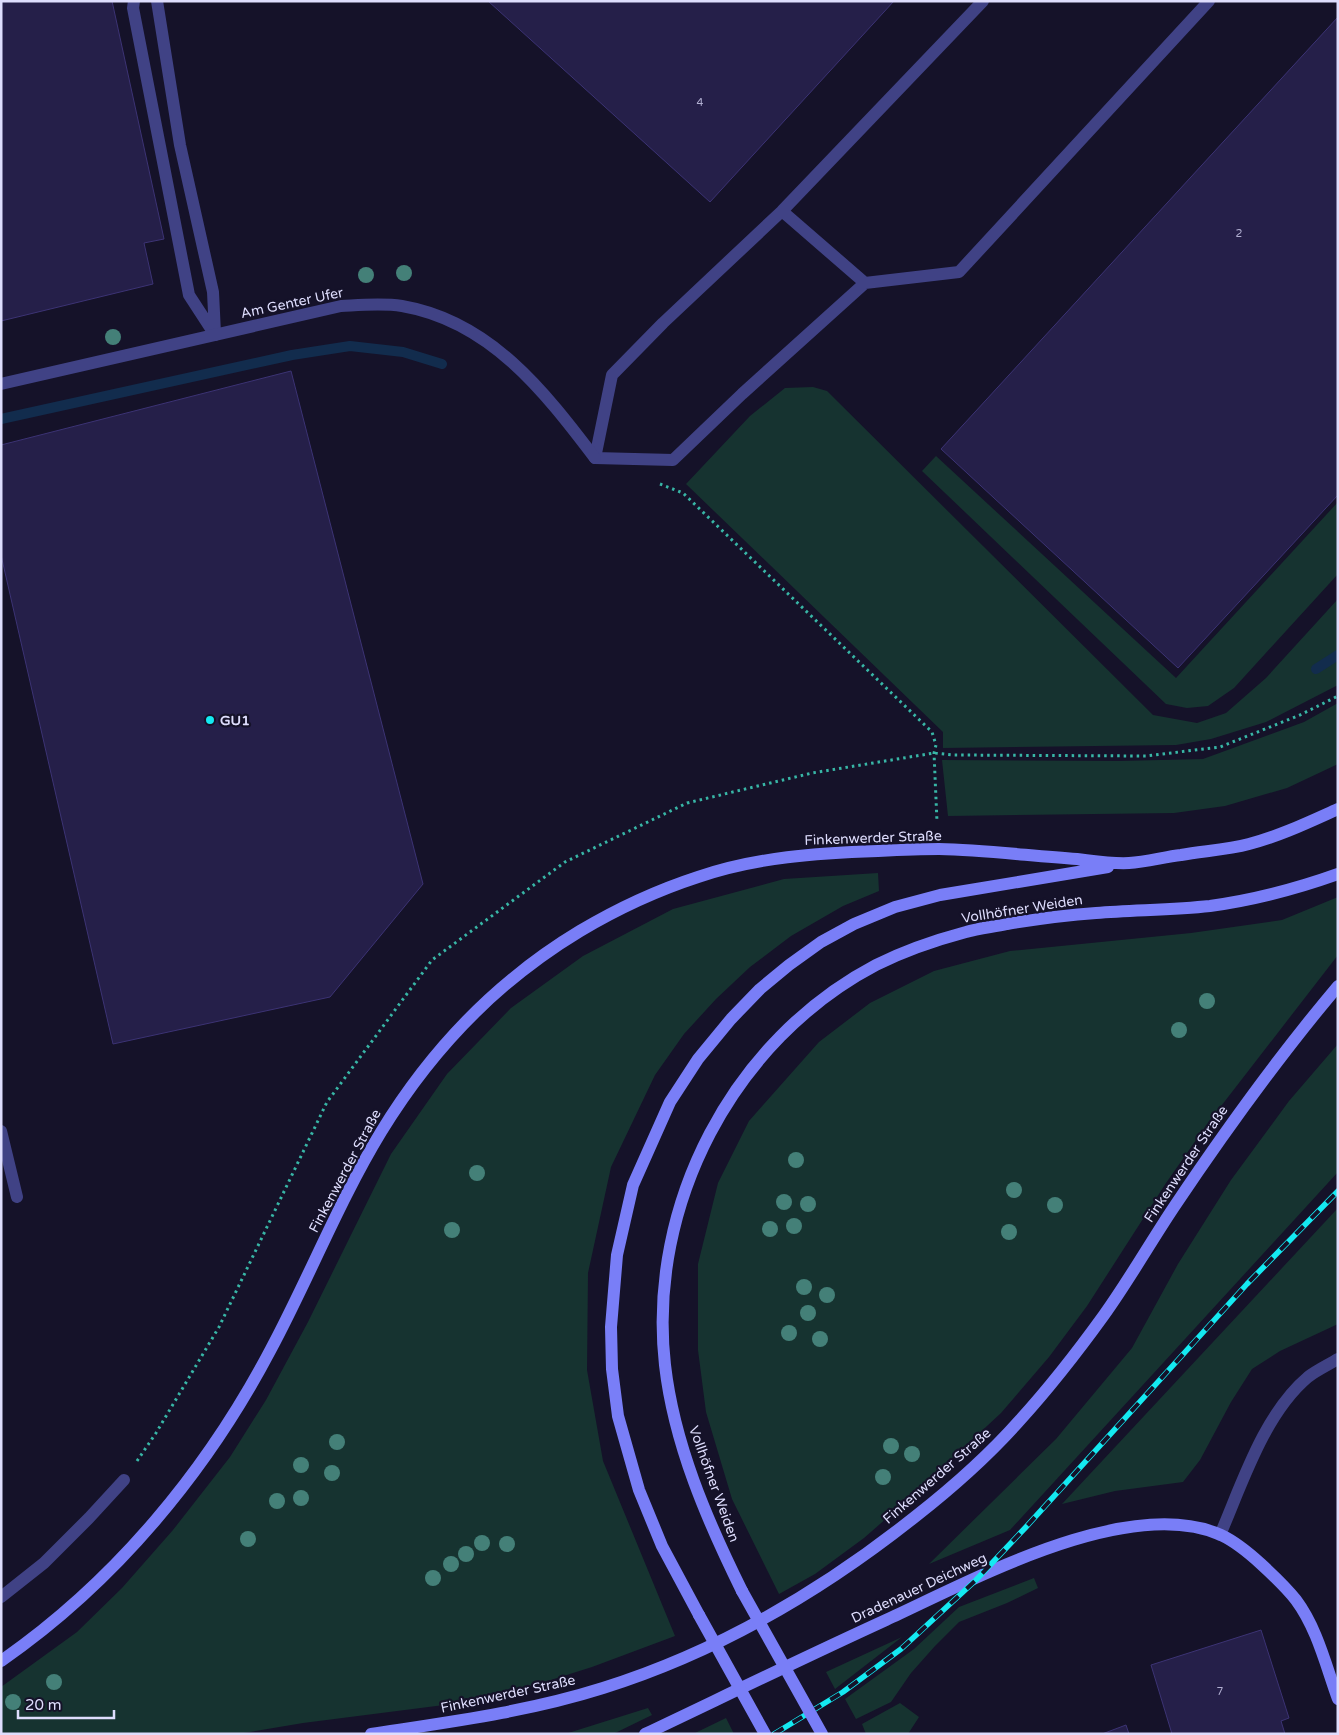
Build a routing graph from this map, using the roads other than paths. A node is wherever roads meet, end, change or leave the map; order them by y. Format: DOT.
graph roads {
  1 [pos="134,1"];
  2 [pos="157,1"];
  3 [pos="983,1"];
  4 [pos="1209,1"];
  5 [pos="782,211"];
  6 [pos="865,284"];
  7 [pos="215,335"];
  8 [pos="1,384"];
  9 [pos="595,458"];
  10 [pos="1338,809"];
  11 [pos="1128,863"];
  12 [pos="1338,874"];
  13 [pos="1338,986"];
  14 [pos="1,1131"];
  15 [pos="17,1197"];
  16 [pos="1338,1359"];
  17 [pos="124,1480"];
  18 [pos="1220,1535"];
  19 [pos="1,1597"];
  20 [pos="1,1661"];
  21 [pos="1338,1699"];
  22 [pos="371,1734"];
  23 [pos="645,1734"];
  24 [pos="765,1734"];
  25 [pos="822,1734"];
  1 -- 7 [label="street"];
  2 -- 7 [label="street"];
  3 -- 5 [label="street"];
  4 -- 6 [label="street"];
  5 -- 6 [label="street"];
  5 -- 9 [label="street"];
  6 -- 9 [label="street"];
  7 -- 8 [label="street, Am Genter Ufer"];
  7 -- 9 [label="street, Am Genter Ufer"];
  10 -- 11 [label="main road, Finkenwerder Straße"];
  11 -- 20 [label="main road, Finkenwerder Straße"];
  11 -- 24 [label="main road, Vollhöfner Weiden, bridge"];
  12 -- 25 [label="main road, Vollhöfner Weiden, bridge"];
  13 -- 22 [label="main road, Finkenwerder Straße"];
  14 -- 15 [label="street"];
  16 -- 18 [label="street"];
  17 -- 19 [label="street"];
  18 -- 21 [label="main road, Dradenauer Deichweg"];
  18 -- 23 [label="main road, Dradenauer Deichweg"];
}
